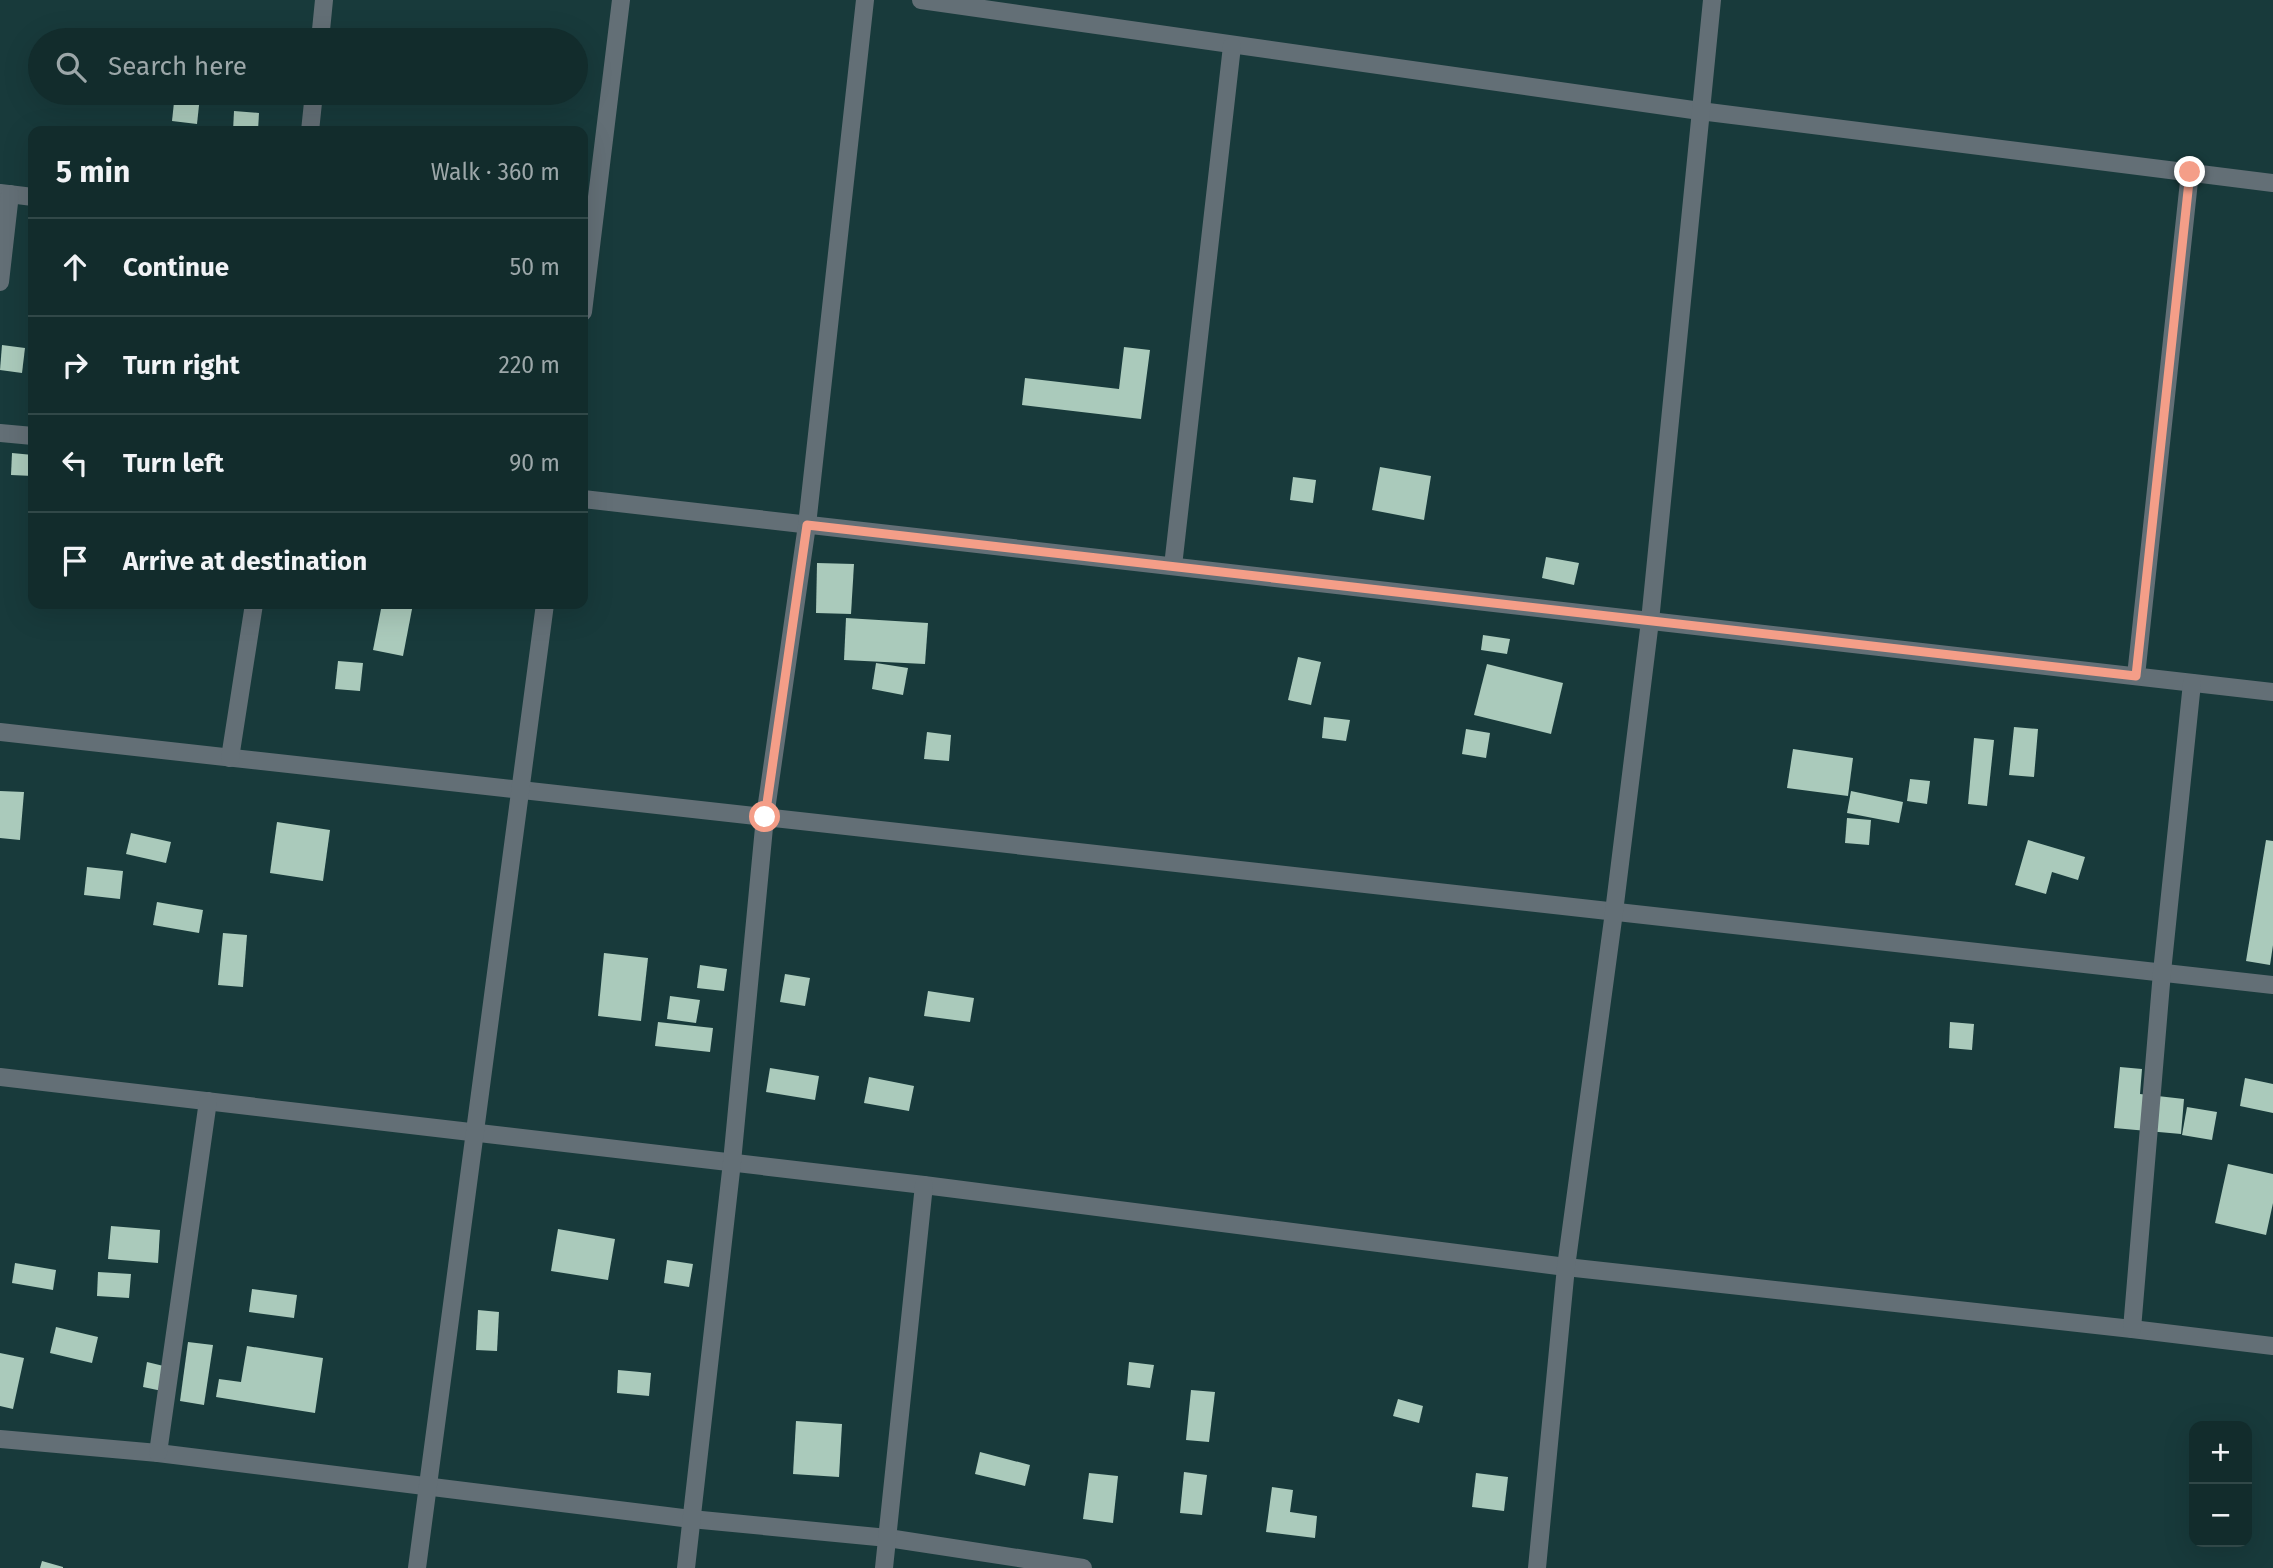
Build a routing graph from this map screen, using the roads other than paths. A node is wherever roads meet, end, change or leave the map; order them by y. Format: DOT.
graph roads {
  1 [pos="324,0"];
  2 [pos="621,0"];
  3 [pos="865,0"];
  4 [pos="921,0"];
  5 [pos="1712,0"];
  6 [pos="321,28"];
  7 [pos="1232,46"];
  8 [pos="313,105"];
  9 [pos="1700,111"];
  10 [pos="311,126"];
  11 [pos="2190,172"];
  12 [pos="2273,183"];
  13 [pos="5,194"];
  14 [pos="28,196"];
  15 [pos="588,271"];
  16 [pos="0,282"];
  17 [pos="0,433"];
  18 [pos="28,436"];
  19 [pos="588,500"];
  20 [pos="807,525"];
  21 [pos="1173,566"];
  22 [pos="253,609"];
  23 [pos="544,609"];
  24 [pos="1650,621"];
  25 [pos="2136,676"];
  26 [pos="2192,683"];
  27 [pos="2273,692"];
  28 [pos="0,732"];
  29 [pos="230,758"];
  30 [pos="519,789"];
  31 [pos="765,817"];
  32 [pos="1614,912"];
  33 [pos="2162,972"];
  34 [pos="2273,985"];
  35 [pos="0,1077"];
  36 [pos="208,1101"];
  37 [pos="474,1131"];
  38 [pos="732,1161"];
  39 [pos="924,1185"];
  40 [pos="1566,1267"];
  41 [pos="2132,1329"];
  42 [pos="2273,1346"];
  43 [pos="0,1439"];
  44 [pos="158,1453"];
  45 [pos="428,1487"];
  46 [pos="691,1519"];
  47 [pos="888,1538"];
  48 [pos="417,1568"];
  49 [pos="686,1568"];
  50 [pos="884,1568"];
  51 [pos="1083,1568"];
  52 [pos="1537,1568"];
  1 -- 6 [label="street"];
  2 -- 15 [label="street"];
  3 -- 20 [label="street"];
  4 -- 7 [label="street"];
  5 -- 9 [label="street"];
  7 -- 9 [label="street"];
  7 -- 21 [label="street"];
  8 -- 10 [label="street"];
  9 -- 11 [label="street"];
  9 -- 24 [label="street"];
  11 -- 12 [label="street"];
  11 -- 25 [label="street"];
  13 -- 14 [label="street"];
  13 -- 16 [label="street"];
  17 -- 18 [label="street"];
  19 -- 20 [label="street"];
  20 -- 21 [label="street"];
  20 -- 31 [label="street"];
  21 -- 24 [label="street"];
  22 -- 29 [label="street"];
  23 -- 30 [label="street"];
  24 -- 25 [label="street"];
  24 -- 32 [label="street"];
  25 -- 26 [label="street"];
  26 -- 27 [label="street"];
  26 -- 33 [label="street"];
  28 -- 29 [label="street"];
  29 -- 30 [label="street"];
  30 -- 31 [label="street"];
  30 -- 37 [label="street"];
  31 -- 32 [label="street"];
  31 -- 38 [label="street"];
  32 -- 33 [label="street"];
  32 -- 40 [label="street"];
  33 -- 34 [label="street"];
  33 -- 41 [label="street"];
  35 -- 36 [label="street"];
  36 -- 37 [label="street"];
  36 -- 44 [label="street"];
  37 -- 38 [label="street"];
  37 -- 45 [label="street"];
  38 -- 39 [label="street"];
  38 -- 46 [label="street"];
  39 -- 40 [label="street"];
  39 -- 47 [label="street"];
  40 -- 41 [label="street"];
  40 -- 52 [label="street"];
  41 -- 42 [label="street"];
  43 -- 44 [label="street"];
  44 -- 45 [label="street"];
  45 -- 46 [label="street"];
  45 -- 48 [label="street"];
  46 -- 47 [label="street"];
  46 -- 49 [label="street"];
  47 -- 50 [label="street"];
  47 -- 51 [label="street"];
}
